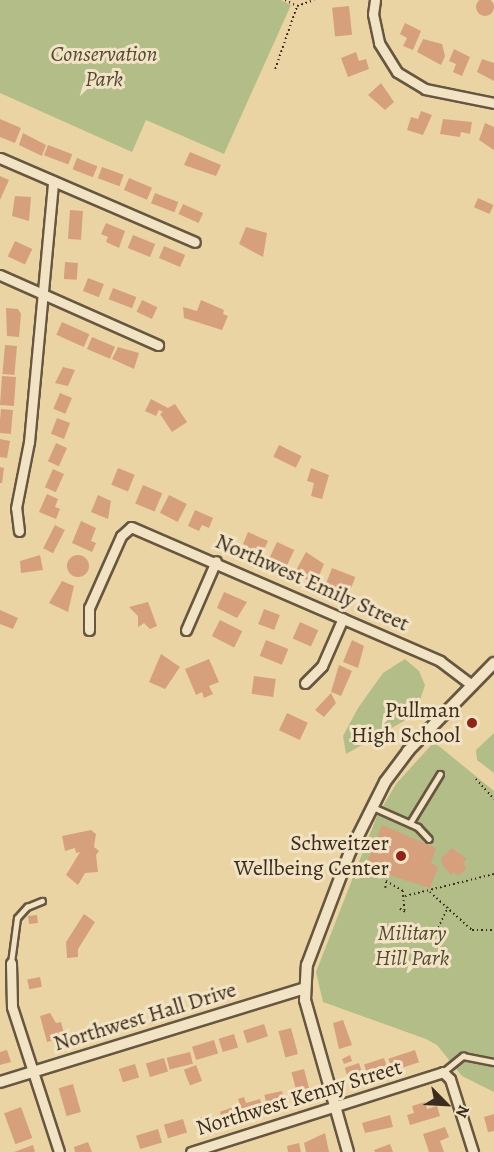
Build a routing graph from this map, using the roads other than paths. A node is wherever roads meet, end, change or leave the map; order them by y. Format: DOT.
graph roads {
  1 [pos="375,0"];
  2 [pos="494,103"];
  3 [pos="0,158"];
  4 [pos="53,181"];
  5 [pos="195,242"];
  6 [pos="0,275"];
  7 [pos="43,294"];
  8 [pos="158,345"];
  9 [pos="19,531"];
  10 [pos="216,561"];
  11 [pos="343,618"];
  12 [pos="89,630"];
  13 [pos="186,630"];
  14 [pos="494,663"];
  15 [pos="305,683"];
  16 [pos="472,685"];
  17 [pos="440,774"];
  18 [pos="371,806"];
  19 [pos="410,823"];
  20 [pos="429,840"];
  21 [pos="42,901"];
  22 [pos="11,963"];
  23 [pos="303,989"];
  24 [pos="494,1062"];
  25 [pos="34,1072"];
  26 [pos="447,1076"];
  27 [pos="0,1082"];
  28 [pos="334,1108"];
  29 [pos="58,1152"];
  30 [pos="191,1152"];
  31 [pos="348,1152"];
  32 [pos="473,1152"];
  1 -- 2 [label="street"];
  3 -- 4 [label="street"];
  4 -- 5 [label="street"];
  4 -- 7 [label="street"];
  6 -- 7 [label="street"];
  7 -- 8 [label="street"];
  7 -- 9 [label="street"];
  10 -- 11 [label="street, Northwest Emily Street"];
  10 -- 12 [label="street, Northwest Emily Street"];
  10 -- 13 [label="street"];
  11 -- 15 [label="street"];
  11 -- 16 [label="street, Northwest Emily Street"];
  14 -- 16 [label="street"];
  16 -- 18 [label="street"];
  17 -- 19 [label="lane"];
  18 -- 19 [label="lane"];
  18 -- 23 [label="street"];
  19 -- 20 [label="lane"];
  21 -- 22 [label="lane"];
  22 -- 25 [label="street"];
  23 -- 25 [label="street, Northwest Hall Drive"];
  23 -- 28 [label="street"];
  24 -- 26 [label="lane"];
  25 -- 27 [label="street, Northwest Hall Drive"];
  25 -- 29 [label="street"];
  26 -- 28 [label="street, Northwest Kenny Street"];
  26 -- 32 [label="street"];
  28 -- 30 [label="street, Northwest Kenny Street"];
  28 -- 31 [label="street"];
}
